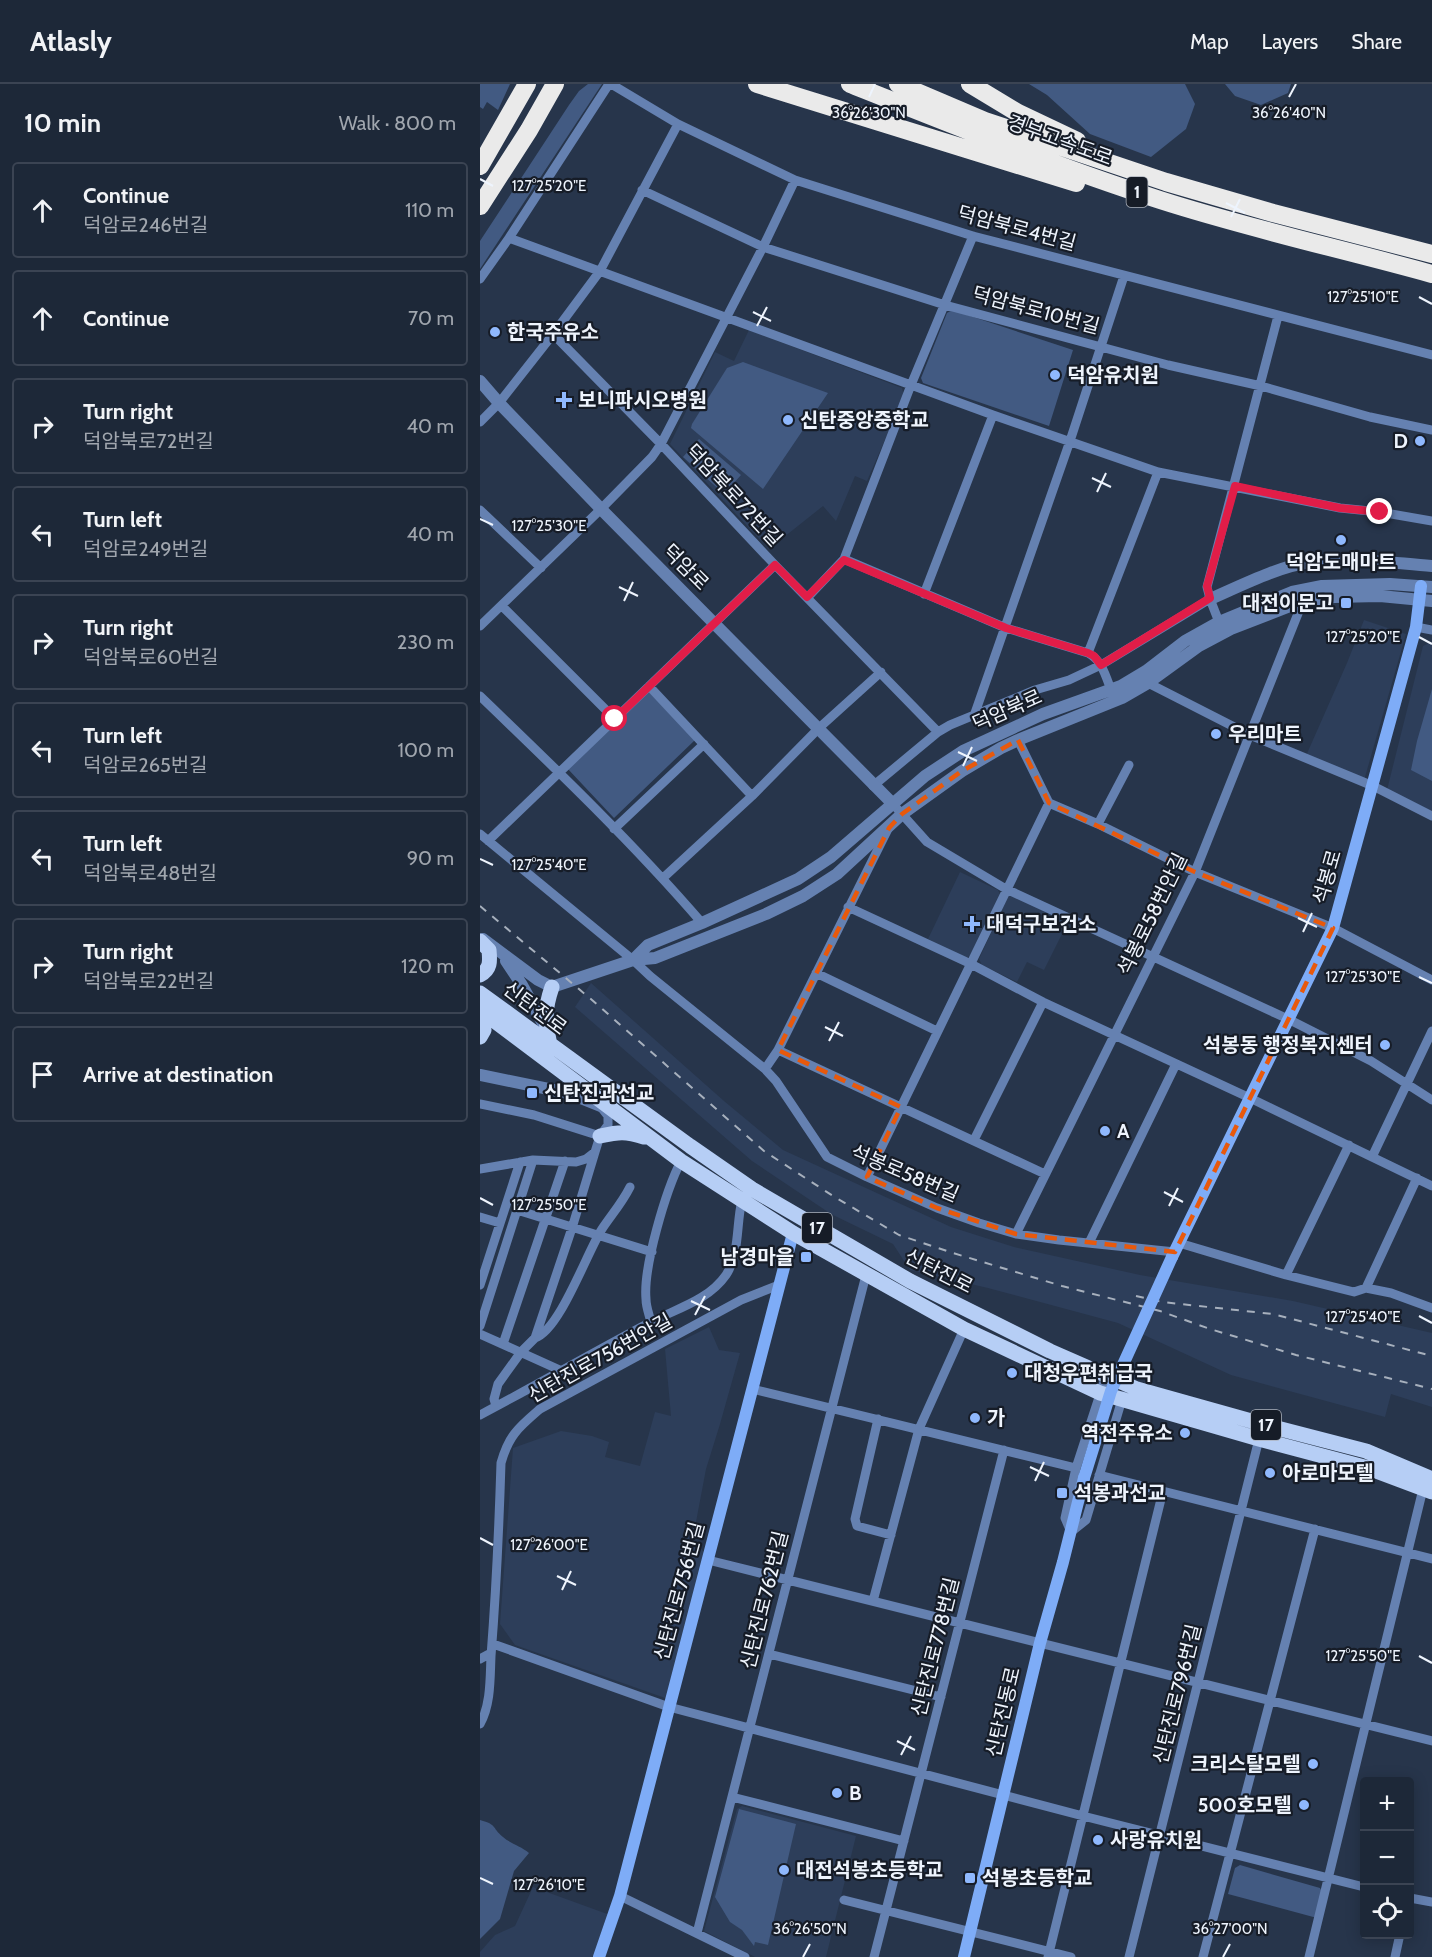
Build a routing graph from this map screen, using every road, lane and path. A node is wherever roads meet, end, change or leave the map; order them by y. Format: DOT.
graph roads {
  1 [pos="521,84"];
  2 [pos="527,84"];
  3 [pos="546,84"];
  4 [pos="555,84"];
  5 [pos="610,84"];
  6 [pos="757,84"];
  7 [pos="850,84"];
  8 [pos="898,84"];
  9 [pos="970,84"];
  10 [pos="512,110"];
  11 [pos="678,124"];
  12 [pos="529,130"];
  13 [pos="480,166"];
  14 [pos="795,180"];
  15 [pos="1189,189"];
  16 [pos="642,190"];
  17 [pos="480,207"];
  18 [pos="1267,231"];
  19 [pos="972,236"];
  20 [pos="510,238"];
  21 [pos="763,247"];
  22 [pos="1432,254"];
  23 [pos="600,271"];
  24 [pos="1432,274"];
  25 [pos="1124,276"];
  26 [pos="480,279"];
  27 [pos="945,305"];
  28 [pos="726,316"];
  29 [pos="1278,316"];
  30 [pos="554,333"];
  31 [pos="1100,345"];
  32 [pos="1432,355"];
  33 [pos="480,381"];
  34 [pos="911,385"];
  35 [pos="1261,386"];
  36 [pos="499,403"];
  37 [pos="993,415"];
  38 [pos="480,423"];
  39 [pos="1432,430"];
  40 [pos="1070,441"];
  41 [pos="661,444"];
  42 [pos="1158,472"];
  43 [pos="1235,486"];
  44 [pos="601,509"];
  45 [pos="482,516"];
  46 [pos="1432,522"];
  47 [pos="844,560"];
  48 [pos="775,565"];
  49 [pos="1432,566"];
  50 [pos="541,568"];
  51 [pos="1427,587"];
  52 [pos="924,594"];
  53 [pos="807,597"];
  54 [pos="1210,598"];
  55 [pos="1303,601"];
  56 [pos="1426,601"];
  57 [pos="502,606"];
  58 [pos="1219,622"];
  59 [pos="714,623"];
  60 [pos="480,626"];
  61 [pos="1416,627"];
  62 [pos="1006,628"];
  63 [pos="1432,630"];
  64 [pos="1088,653"];
  65 [pos="1101,665"];
  66 [pos="881,672"];
  67 [pos="1148,683"];
  68 [pos="649,686"];
  69 [pos="1111,690"];
  70 [pos="480,696"];
  71 [pos="975,713"];
  72 [pos="615,719"];
  73 [pos="819,728"];
  74 [pos="938,732"];
  75 [pos="1250,735"];
  76 [pos="1018,740"];
  77 [pos="704,744"];
  78 [pos="1128,765"];
  79 [pos="559,772"];
  80 [pos="873,786"];
  81 [pos="1373,786"];
  82 [pos="752,796"];
  83 [pos="892,803"];
  84 [pos="1049,803"];
  85 [pos="902,814"];
  86 [pos="1432,816"];
  87 [pos="1098,824"];
  88 [pos="889,828"];
  89 [pos="614,829"];
  90 [pos="480,834"];
  91 [pos="488,841"];
  92 [pos="1195,872"];
  93 [pos="663,878"];
  94 [pos="1006,889"];
  95 [pos="848,907"];
  96 [pos="702,923"];
  97 [pos="1333,928"];
  98 [pos="480,939"];
  99 [pos="501,952"];
  100 [pos="1152,955"];
  101 [pos="633,960"];
  102 [pos="971,964"];
  103 [pos="816,973"];
  104 [pos="480,975"];
  105 [pos="1431,977"];
  106 [pos="552,987"];
  107 [pos="480,993"];
  108 [pos="1043,1002"];
  109 [pos="480,1010"];
  110 [pos="480,1018"];
  111 [pos="1288,1019"];
  112 [pos="938,1031"];
  113 [pos="1432,1031"];
  114 [pos="1113,1035"];
  115 [pos="480,1037"];
  116 [pos="548,1038"];
  117 [pos="778,1050"];
  118 [pos="1176,1064"];
  119 [pos="480,1066"];
  120 [pos="765,1069"];
  121 [pos="480,1075"];
  122 [pos="494,1078"];
  123 [pos="1407,1084"];
  124 [pos="1250,1098"];
  125 [pos="1432,1100"];
  126 [pos="480,1104"];
  127 [pos="602,1107"];
  128 [pos="901,1107"];
  129 [pos="625,1119"];
  130 [pos="600,1136"];
  131 [pos="651,1139"];
  132 [pos="974,1140"];
  133 [pos="1349,1145"];
  134 [pos="595,1152"];
  135 [pos="1372,1157"];
  136 [pos="534,1160"];
  137 [pos="565,1161"];
  138 [pos="681,1161"];
  139 [pos="520,1162"];
  140 [pos="480,1168"];
  141 [pos="1045,1174"];
  142 [pos="867,1177"];
  143 [pos="1417,1178"];
  144 [pos="1432,1186"];
  145 [pos="630,1187"];
  146 [pos="742,1200"];
  147 [pos="517,1210"];
  148 [pos="480,1217"];
  149 [pos="546,1220"];
  150 [pos="500,1223"];
  151 [pos="572,1228"];
  152 [pos="792,1233"];
  153 [pos="1016,1234"];
  154 [pos="599,1237"];
  155 [pos="1089,1243"];
  156 [pos="1175,1251"];
  157 [pos="652,1252"];
  158 [pos="866,1275"];
  159 [pos="1286,1275"];
  160 [pos="480,1285"];
  161 [pos="779,1285"];
  162 [pos="1366,1288"];
  163 [pos="1432,1308"];
  164 [pos="651,1322"];
  165 [pos="480,1326"];
  166 [pos="964,1329"];
  167 [pos="480,1334"];
  168 [pos="535,1338"];
  169 [pos="503,1344"];
  170 [pos="1039,1345"];
  171 [pos="1008,1349"];
  172 [pos="521,1352"];
  173 [pos="561,1371"];
  174 [pos="1106,1376"];
  175 [pos="1127,1385"];
  176 [pos="752,1389"];
  177 [pos="1100,1393"];
  178 [pos="1121,1400"];
  179 [pos="496,1406"];
  180 [pos="832,1408"];
  181 [pos="480,1415"];
  182 [pos="878,1419"];
  183 [pos="919,1430"];
  184 [pos="1259,1439"];
  185 [pos="1004,1450"];
  186 [pos="1080,1473"];
  187 [pos="1099,1475"];
  188 [pos="1429,1486"];
  189 [pos="1163,1491"];
  190 [pos="1241,1512"];
  191 [pos="1314,1529"];
  192 [pos="1071,1532"];
  193 [pos="891,1535"];
  194 [pos="1407,1553"];
  195 [pos="1432,1559"];
  196 [pos="708,1560"];
  197 [pos="788,1580"];
  198 [pos="873,1601"];
  199 [pos="959,1623"];
  200 [pos="1040,1643"];
  201 [pos="492,1649"];
  202 [pos="769,1654"];
  203 [pos="480,1659"];
  204 [pos="1120,1663"];
  205 [pos="1198,1682"];
  206 [pos="941,1697"];
  207 [pos="1270,1700"];
  208 [pos="669,1707"];
  209 [pos="480,1724"];
  210 [pos="1366,1724"];
  211 [pos="750,1728"];
  212 [pos="1432,1741"];
  213 [pos="921,1773"];
  214 [pos="1004,1795"];
  215 [pos="732,1797"];
  216 [pos="1083,1816"];
  217 [pos="1160,1835"];
  218 [pos="904,1841"];
  219 [pos="1230,1853"];
  220 [pos="1328,1878"];
  221 [pos="1360,1886"];
  222 [pos="621,1896"];
  223 [pos="1414,1899"];
  224 [pos="844,1900"];
  225 [pos="1432,1902"];
  226 [pos="886,1910"];
  227 [pos="971,1932"];
  228 [pos="697,1933"];
  229 [pos="1399,1939"];
  230 [pos="1049,1954"];
  231 [pos="599,1957"];
  232 [pos="745,1957"];
  233 [pos="874,1957"];
  234 [pos="964,1957"];
  235 [pos="1071,1957"];
  236 [pos="1129,1957"];
  237 [pos="1203,1957"];
  238 [pos="1309,1957"];
  239 [pos="1395,1957"];
  1 -- 10 [label="highway"];
  2 -- 10 [label="highway"];
  3 -- 12 [label="highway"];
  4 -- 12 [label="highway"];
  5 -- 11 [label="street, 덕암북로4번길"];
  5 -- 20 [label="street"];
  6 -- 18 [label="highway"];
  7 -- 18 [label="highway, 경부고속도로 / 1"];
  8 -- 15 [label="highway, 경부고속도로 / 1"];
  9 -- 15 [label="highway"];
  10 -- 13 [label="highway"];
  11 -- 14 [label="street, 덕암북로4번길"];
  11 -- 16 [label="street"];
  12 -- 17 [label="highway"];
  14 -- 19 [label="street, 덕암북로4번길"];
  14 -- 21 [label="street"];
  15 -- 22 [label="highway, 경부고속도로 / 1"];
  16 -- 21 [label="street, 덕암북로10번길"];
  16 -- 23 [label="street"];
  18 -- 24 [label="highway, 경부고속도로 / 1"];
  19 -- 25 [label="street, 덕암북로4번길"];
  19 -- 27 [label="street"];
  20 -- 23 [label="street"];
  20 -- 26 [label="street"];
  21 -- 27 [label="street, 덕암북로10번길"];
  21 -- 28 [label="street"];
  23 -- 28 [label="street"];
  23 -- 30 [label="street"];
  25 -- 29 [label="street, 덕암북로4번길"];
  25 -- 31 [label="street"];
  27 -- 31 [label="street, 덕암북로10번길"];
  27 -- 34 [label="street"];
  28 -- 34 [label="street"];
  28 -- 41 [label="street"];
  29 -- 32 [label="street, 덕암북로4번길"];
  29 -- 35 [label="street"];
  30 -- 36 [label="street"];
  30 -- 41 [label="street, 덕암북로72번길"];
  31 -- 35 [label="street, 덕암북로10번길"];
  31 -- 40 [label="street"];
  33 -- 36 [label="street, 덕암로"];
  34 -- 37 [label="street"];
  34 -- 47 [label="street"];
  35 -- 39 [label="street, 덕암북로10번길"];
  35 -- 43 [label="street"];
  36 -- 38 [label="street"];
  36 -- 44 [label="street, 덕암로"];
  37 -- 40 [label="street"];
  37 -- 52 [label="street"];
  40 -- 42 [label="street"];
  40 -- 62 [label="street"];
  41 -- 44 [label="street"];
  41 -- 48 [label="street, 덕암북로72번길"];
  42 -- 43 [label="street"];
  42 -- 64 [label="street"];
  43 -- 46 [label="street"];
  43 -- 54 [label="street"];
  44 -- 50 [label="street"];
  44 -- 59 [label="street, 덕암로"];
  45 -- 50 [label="street"];
  47 -- 52 [label="street"];
  47 -- 53 [label="street"];
  48 -- 53 [label="street, 덕암북로72번길"];
  48 -- 59 [label="street"];
  49 -- 54 [label="street"];
  50 -- 57 [label="street"];
  51 -- 56 [label="main road, 석봉로"];
  51 -- 58 [label="street, 덕암북로"];
  52 -- 62 [label="street"];
  53 -- 66 [label="street, 덕암북로72번길"];
  54 -- 58 [label="street"];
  54 -- 65 [label="street"];
  55 -- 56 [label="street, 덕암북로"];
  55 -- 67 [label="street, 덕암북로"];
  55 -- 75 [label="street, 석봉로58번안길"];
  56 -- 61 [label="main road, 석봉로"];
  57 -- 60 [label="street"];
  57 -- 72 [label="street"];
  58 -- 69 [label="street, 덕암북로"];
  59 -- 68 [label="street"];
  59 -- 73 [label="street, 덕암로"];
  61 -- 63 [label="street"];
  61 -- 81 [label="main road, 석봉로"];
  62 -- 64 [label="street"];
  62 -- 71 [label="street"];
  64 -- 65 [label="street"];
  65 -- 69 [label="street"];
  65 -- 71 [label="street"];
  66 -- 73 [label="street"];
  66 -- 74 [label="street, 덕암북로72번길"];
  67 -- 75 [label="street"];
  67 -- 76 [label="street, 덕암북로"];
  68 -- 72 [label="street"];
  68 -- 77 [label="street"];
  69 -- 83 [label="street, 덕암북로"];
  70 -- 79 [label="street"];
  71 -- 74 [label="street"];
  72 -- 79 [label="street"];
  73 -- 80 [label="street, 덕암로"];
  73 -- 82 [label="street"];
  74 -- 80 [label="street"];
  75 -- 81 [label="street"];
  75 -- 92 [label="street, 석봉로58번안길"];
  76 -- 84 [label="street"];
  76 -- 85 [label="street, 덕암북로"];
  77 -- 82 [label="street"];
  77 -- 89 [label="street"];
  78 -- 87 [label="street"];
  79 -- 89 [label="street"];
  79 -- 91 [label="street"];
  80 -- 83 [label="street, 덕암로"];
  81 -- 86 [label="street"];
  81 -- 97 [label="main road, 석봉로"];
  82 -- 93 [label="street"];
  83 -- 85 [label="street"];
  83 -- 96 [label="street, 덕암북로"];
  84 -- 87 [label="street"];
  84 -- 94 [label="street"];
  85 -- 88 [label="street, 덕암북로"];
  85 -- 94 [label="street"];
  87 -- 92 [label="street"];
  88 -- 95 [label="street"];
  88 -- 101 [label="street, 덕암북로"];
  89 -- 93 [label="street"];
  90 -- 91 [label="street, 석봉로58번길"];
  91 -- 101 [label="street, 석봉로58번길"];
  92 -- 97 [label="street"];
  92 -- 100 [label="street, 석봉로58번안길"];
  93 -- 96 [label="street"];
  94 -- 100 [label="street"];
  94 -- 102 [label="street"];
  95 -- 102 [label="street"];
  95 -- 103 [label="street"];
  96 -- 101 [label="street, 덕암북로"];
  97 -- 105 [label="street"];
  97 -- 111 [label="main road, 석봉로"];
  98 -- 99 [label="street"];
  98 -- 104 [label="main road"];
  99 -- 106 [label="street"];
  99 -- 116 [label="street"];
  100 -- 111 [label="street"];
  100 -- 114 [label="street, 석봉로58번안길"];
  101 -- 106 [label="street, 덕암북로"];
  101 -- 120 [label="street, 석봉로58번길"];
  102 -- 108 [label="street"];
  102 -- 112 [label="street"];
  103 -- 112 [label="street"];
  103 -- 117 [label="street"];
  106 -- 116 [label="main road"];
  107 -- 116 [label="main road, 신탄진로 / 17"];
  108 -- 114 [label="street"];
  108 -- 132 [label="street"];
  109 -- 129 [label="main road, 신탄진로 / 17"];
  110 -- 115 [label="main road"];
  111 -- 123 [label="street"];
  111 -- 124 [label="main road, 석봉로"];
  112 -- 128 [label="street"];
  113 -- 123 [label="street"];
  114 -- 118 [label="street"];
  114 -- 141 [label="street, 석봉로58번안길"];
  116 -- 170 [label="main road, 신탄진로 / 17"];
  117 -- 120 [label="street"];
  117 -- 128 [label="street"];
  118 -- 124 [label="street"];
  118 -- 155 [label="street"];
  119 -- 122 [label="street"];
  120 -- 142 [label="street, 석봉로58번길"];
  121 -- 122 [label="street"];
  122 -- 127 [label="street"];
  123 -- 125 [label="street"];
  123 -- 135 [label="street"];
  124 -- 133 [label="street"];
  124 -- 156 [label="main road, 석봉로"];
  126 -- 130 [label="street"];
  127 -- 129 [label="street"];
  127 -- 130 [label="street"];
  128 -- 132 [label="street"];
  128 -- 142 [label="street"];
  129 -- 131 [label="main road, 신탄진로 / 17"];
  130 -- 131 [label="main road"];
  130 -- 134 [label="street"];
  131 -- 138 [label="main road, 신탄진로 / 17"];
  132 -- 141 [label="street"];
  133 -- 135 [label="street"];
  133 -- 159 [label="street"];
  134 -- 137 [label="street"];
  134 -- 151 [label="street"];
  135 -- 143 [label="street"];
  136 -- 137 [label="street"];
  136 -- 139 [label="street"];
  136 -- 147 [label="street"];
  137 -- 149 [label="street"];
  138 -- 146 [label="main road, 신탄진로 / 17"];
  138 -- 157 [label="street"];
  139 -- 140 [label="street"];
  139 -- 150 [label="street"];
  141 -- 153 [label="street, 석봉로58번안길"];
  142 -- 153 [label="street, 석봉로58번길"];
  143 -- 144 [label="street"];
  143 -- 162 [label="street"];
  145 -- 154 [label="street"];
  146 -- 152 [label="main road, 신탄진로 / 17"];
  146 -- 164 [label="street"];
  147 -- 149 [label="street"];
  147 -- 165 [label="street"];
  148 -- 150 [label="street"];
  149 -- 151 [label="street"];
  149 -- 169 [label="street"];
  150 -- 160 [label="street"];
  151 -- 154 [label="street"];
  151 -- 168 [label="street"];
  152 -- 158 [label="main road, 신탄진로 / 17"];
  152 -- 161 [label="main road, 신탄진로756번길"];
  153 -- 155 [label="street, 석봉로58번길"];
  154 -- 157 [label="street"];
  154 -- 168 [label="street"];
  155 -- 156 [label="street, 석봉로58번길"];
  156 -- 159 [label="street, 석봉로58번길"];
  156 -- 186 [label="main road, 석봉로, bridge"];
  157 -- 164 [label="street"];
  158 -- 166 [label="main road, 신탄진로 / 17"];
  158 -- 180 [label="street, 신탄진로762번길"];
  159 -- 162 [label="street, 석봉로58번길"];
  161 -- 176 [label="main road, 신탄진로756번길"];
  161 -- 201 [label="street, 신탄진로756번안길"];
  162 -- 163 [label="street, 석봉로58번길"];
  164 -- 173 [label="street"];
  166 -- 171 [label="main road, 신탄진로 / 17"];
  166 -- 183 [label="street"];
  167 -- 169 [label="street"];
  168 -- 172 [label="street"];
  169 -- 172 [label="street"];
  170 -- 171 [label="main road"];
  170 -- 174 [label="main road, 신탄진로 / 17"];
  171 -- 177 [label="main road, 신탄진로 / 17"];
  172 -- 173 [label="street"];
  172 -- 179 [label="street"];
  173 -- 179 [label="street"];
  174 -- 175 [label="main road, 신탄진로 / 17"];
  174 -- 177 [label="street"];
  175 -- 178 [label="street"];
  175 -- 188 [label="main road, 신탄진로 / 17"];
  176 -- 180 [label="street"];
  176 -- 196 [label="main road, 신탄진로756번길"];
  177 -- 178 [label="main road, 신탄진로 / 17"];
  177 -- 186 [label="street"];
  178 -- 184 [label="main road, 신탄진로 / 17"];
  178 -- 187 [label="street"];
  179 -- 181 [label="street"];
  180 -- 182 [label="street"];
  180 -- 197 [label="street, 신탄진로762번길"];
  182 -- 183 [label="street"];
  182 -- 193 [label="street"];
  183 -- 185 [label="street"];
  183 -- 193 [label="street"];
  184 -- 188 [label="main road, 신탄진로 / 17"];
  184 -- 190 [label="street, 신탄진로796번길"];
  185 -- 186 [label="street"];
  185 -- 199 [label="street, 신탄진로778번길"];
  186 -- 192 [label="main road, 신탄진동로"];
  187 -- 189 [label="street"];
  187 -- 192 [label="street"];
  188 -- 194 [label="street"];
  189 -- 190 [label="street"];
  189 -- 204 [label="street"];
  190 -- 191 [label="street"];
  190 -- 205 [label="street, 신탄진로796번길"];
  191 -- 194 [label="street"];
  191 -- 207 [label="street"];
  192 -- 200 [label="main road, 신탄진동로"];
  193 -- 198 [label="street"];
  194 -- 195 [label="street"];
  194 -- 210 [label="street"];
  196 -- 197 [label="street"];
  196 -- 208 [label="main road, 신탄진로756번길"];
  197 -- 198 [label="street"];
  197 -- 202 [label="street, 신탄진로762번길"];
  198 -- 199 [label="street"];
  199 -- 200 [label="street"];
  199 -- 206 [label="street, 신탄진로778번길"];
  200 -- 204 [label="street"];
  200 -- 214 [label="main road, 신탄진동로"];
  201 -- 203 [label="street"];
  201 -- 208 [label="street"];
  201 -- 209 [label="street, 신탄진로756번안길"];
  202 -- 206 [label="street"];
  202 -- 211 [label="street, 신탄진로762번길"];
  204 -- 205 [label="street"];
  204 -- 216 [label="street"];
  205 -- 207 [label="street"];
  205 -- 217 [label="street, 신탄진로796번길"];
  206 -- 213 [label="street, 신탄진로778번길"];
  207 -- 210 [label="street"];
  207 -- 219 [label="street"];
  208 -- 211 [label="street"];
  208 -- 222 [label="main road, 신탄진로756번길"];
  210 -- 212 [label="street"];
  210 -- 220 [label="street"];
  211 -- 213 [label="street"];
  211 -- 215 [label="street, 신탄진로762번길"];
  213 -- 214 [label="street"];
  213 -- 218 [label="street, 신탄진로778번길"];
  214 -- 216 [label="street"];
  214 -- 227 [label="main road, 신탄진동로"];
  215 -- 218 [label="street"];
  215 -- 228 [label="street, 신탄진로762번길"];
  216 -- 217 [label="street"];
  216 -- 230 [label="street"];
  217 -- 219 [label="street"];
  217 -- 236 [label="street, 신탄진로796번길"];
  218 -- 226 [label="street, 신탄진로778번길"];
  219 -- 220 [label="street"];
  219 -- 237 [label="street"];
  220 -- 221 [label="street"];
  220 -- 238 [label="street"];
  222 -- 228 [label="street"];
  222 -- 231 [label="main road, 신탄진로756번길"];
  223 -- 225 [label="street"];
  224 -- 226 [label="street"];
  226 -- 227 [label="street"];
  226 -- 233 [label="street, 신탄진로778번길"];
  227 -- 230 [label="street"];
  227 -- 234 [label="main road, 신탄진동로"];
  228 -- 232 [label="street"];
  229 -- 239 [label="street"];
  230 -- 235 [label="street"];
}
